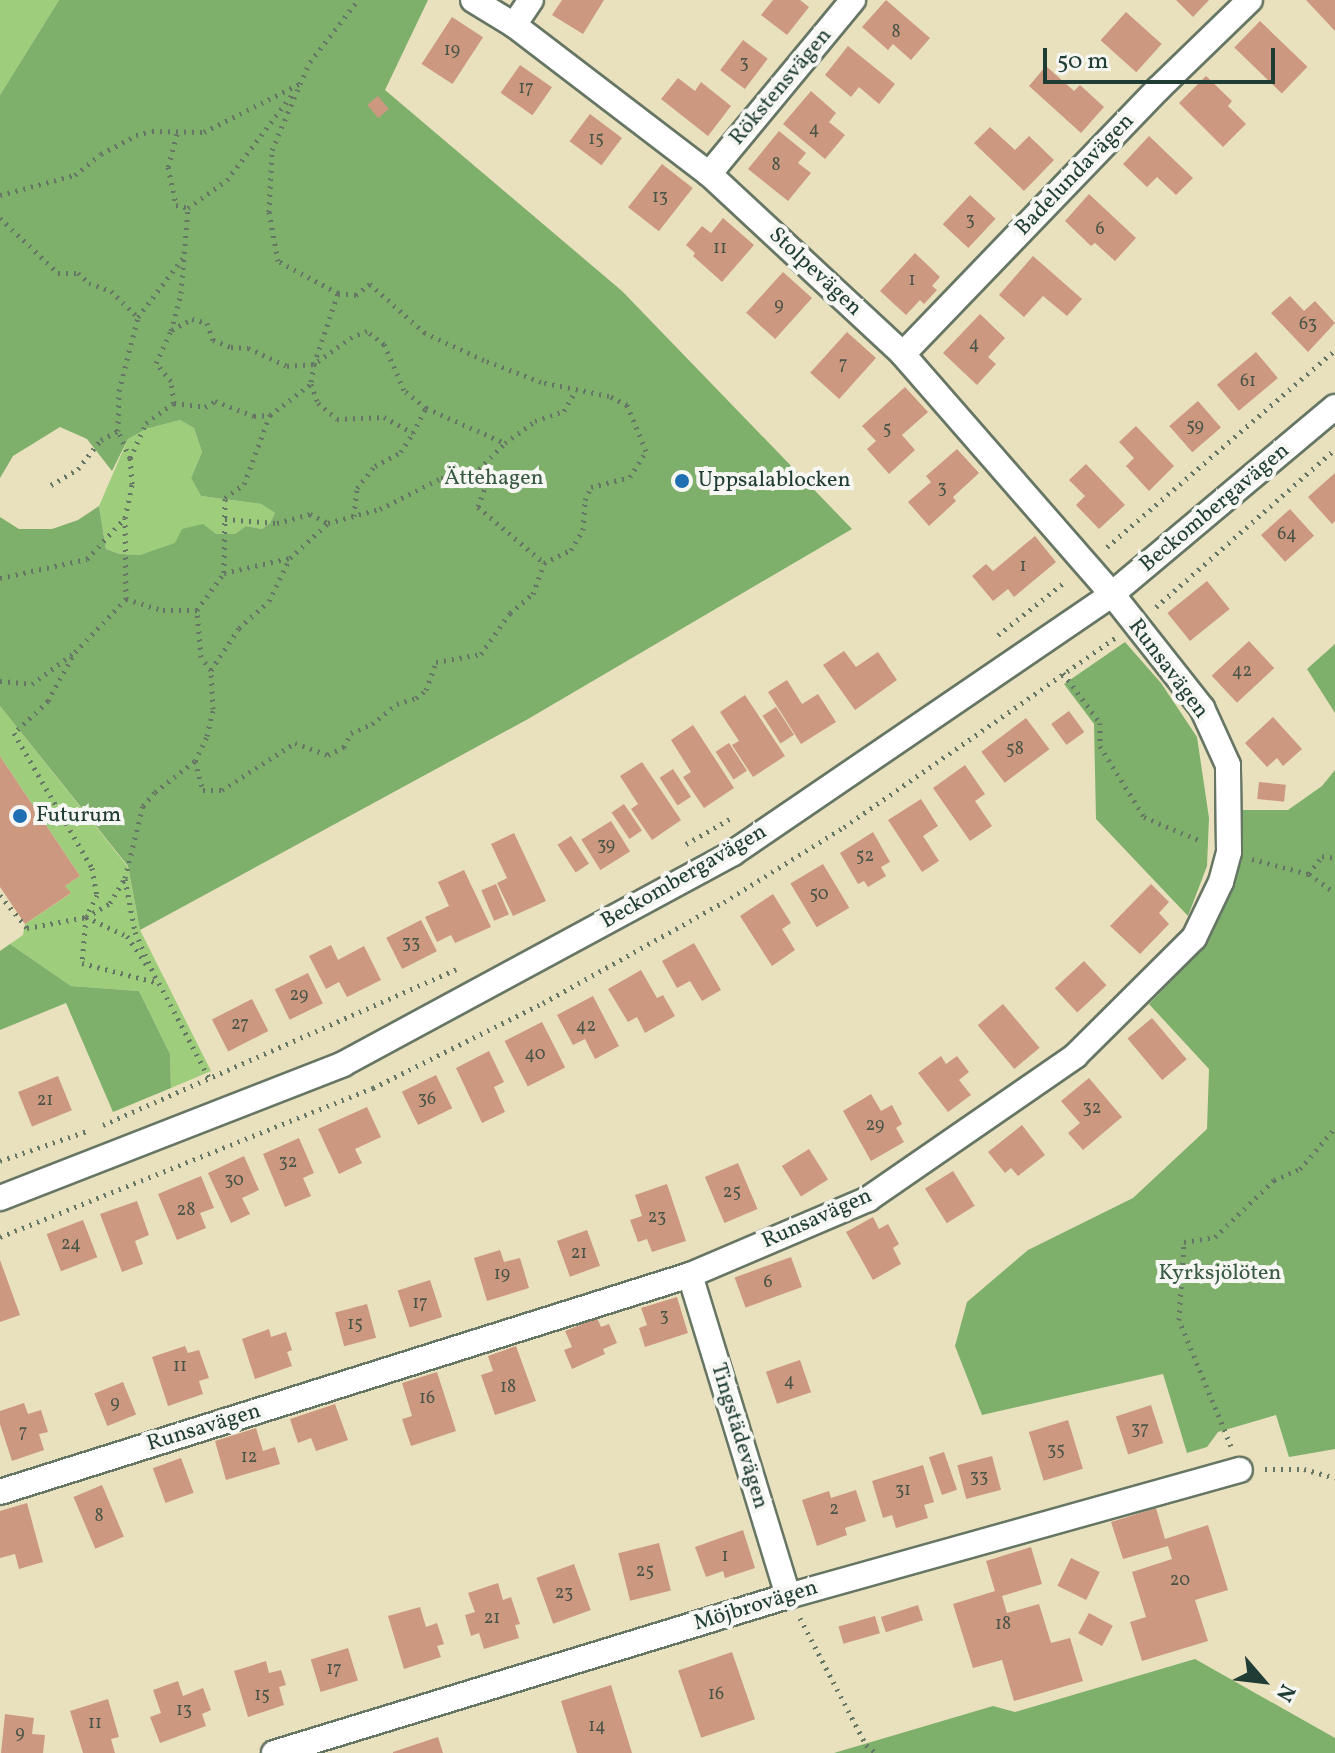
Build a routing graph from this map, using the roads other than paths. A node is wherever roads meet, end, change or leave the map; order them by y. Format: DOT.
graph roads {
  1 [pos="473,0"];
  2 [pos="531,0"];
  3 [pos="853,0"];
  4 [pos="1250,0"];
  5 [pos="514,25"];
  6 [pos="709,174"];
  7 [pos="903,354"];
  8 [pos="1335,407"];
  9 [pos="1112,594"];
  10 [pos="0,1198"];
  11 [pos="690,1275"];
  12 [pos="1240,1470"];
  13 [pos="0,1492"];
  14 [pos="788,1596"];
  15 [pos="274,1753"];
  1 -- 5 [label="street, Stolpevägen"];
  2 -- 5 [label="street"];
  3 -- 6 [label="street, Rökstensvägen"];
  4 -- 7 [label="street, Badelundavägen"];
  5 -- 6 [label="street, Stolpevägen"];
  6 -- 7 [label="street, Stolpevägen"];
  7 -- 9 [label="street, Stolpevägen"];
  8 -- 9 [label="street, Beckombergavägen"];
  9 -- 10 [label="street, Beckombergavägen"];
  9 -- 11 [label="street, Runsavägen"];
  11 -- 13 [label="street, Runsavägen"];
  11 -- 14 [label="street, Tingstädevägen"];
  12 -- 14 [label="street, Möjbrovägen"];
  14 -- 15 [label="street, Möjbrovägen"];
}
